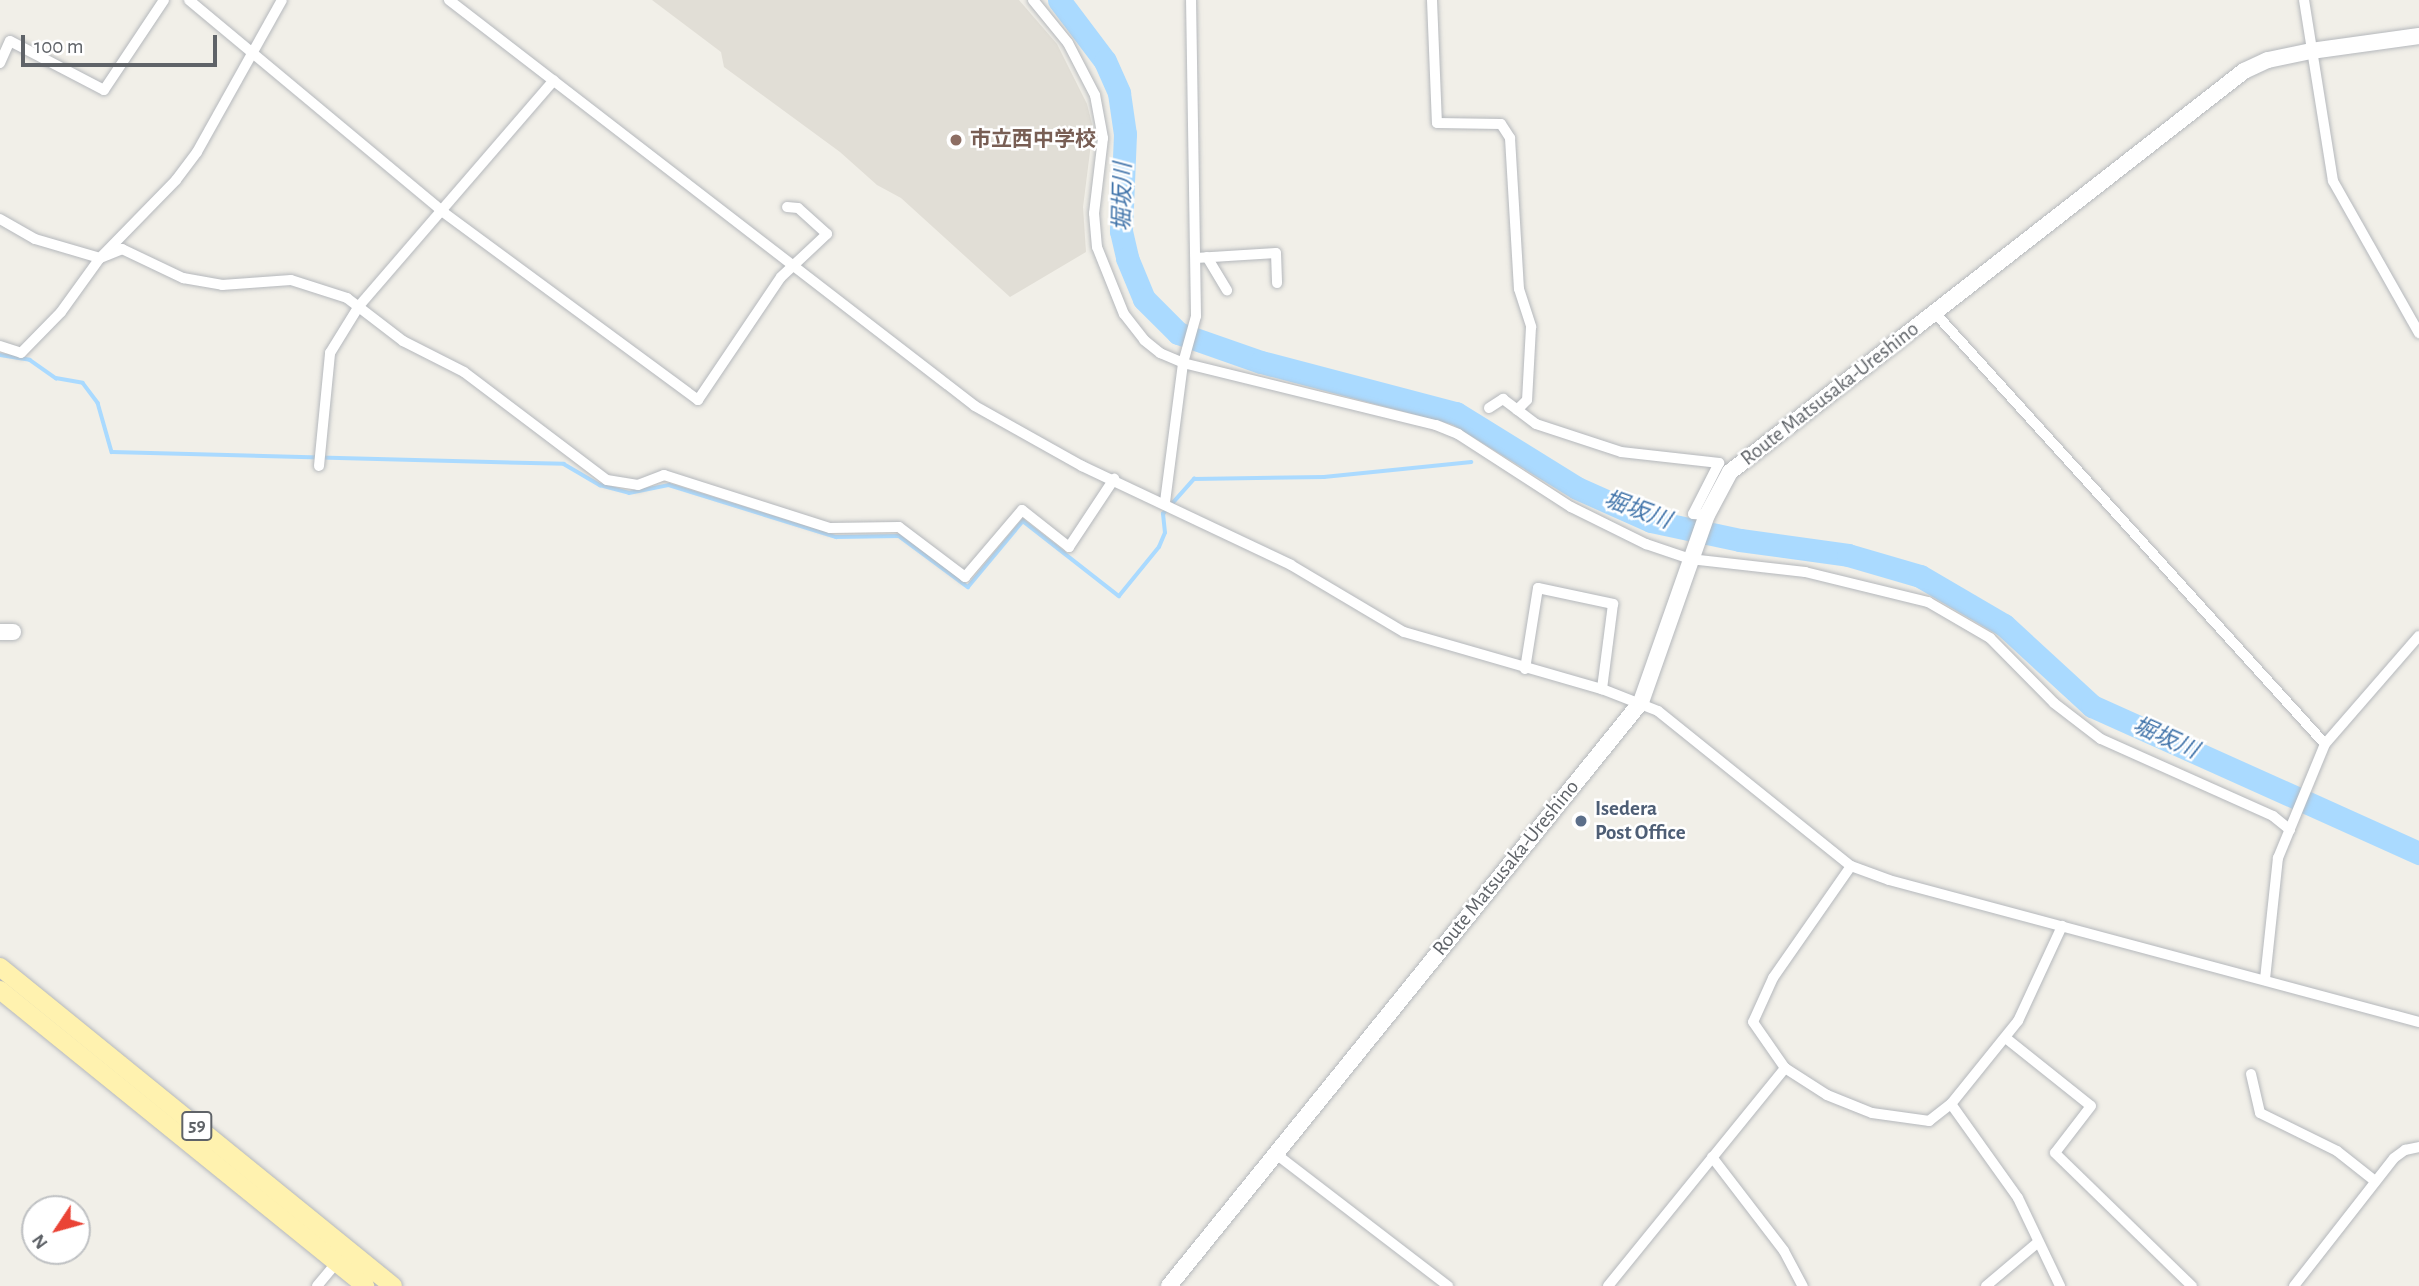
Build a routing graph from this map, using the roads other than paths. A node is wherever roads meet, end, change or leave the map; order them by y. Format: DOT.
graph roads {
  1 [pos="164,0"];
  2 [pos="189,0"];
  3 [pos="282,0"];
  4 [pos="449,0"];
  5 [pos="1033,0"];
  6 [pos="1191,0"];
  7 [pos="1432,0"];
  8 [pos="2304,0"];
  9 [pos="2419,36"];
  10 [pos="2311,51"];
  11 [pos="250,52"];
  12 [pos="0,64"];
  13 [pos="554,80"];
  14 [pos="787,207"];
  15 [pos="443,212"];
  16 [pos="0,219"];
  17 [pos="1202,257"];
  18 [pos="100,258"];
  19 [pos="794,266"];
  20 [pos="1277,283"];
  21 [pos="1227,290"];
  22 [pos="359,306"];
  23 [pos="1935,313"];
  24 [pos="2419,334"];
  25 [pos="0,346"];
  26 [pos="1183,360"];
  27 [pos="1489,408"];
  28 [pos="1517,410"];
  29 [pos="319,466"];
  30 [pos="1114,479"];
  31 [pos="1165,502"];
  32 [pos="1707,515"];
  33 [pos="1690,559"];
  34 [pos="2419,636"];
  35 [pos="1525,669"];
  36 [pos="1602,689"];
  37 [pos="1641,702"];
  38 [pos="2325,744"];
  39 [pos="2291,826"];
  40 [pos="1851,866"];
  41 [pos="2063,926"];
  42 [pos="0,967"];
  43 [pos="2265,979"];
  44 [pos="0,990"];
  45 [pos="2419,1022"];
  46 [pos="2007,1039"];
  47 [pos="1785,1068"];
  48 [pos="2251,1074"];
  49 [pos="1951,1104"];
  50 [pos="2419,1147"];
  51 [pos="1276,1154"];
  52 [pos="1712,1157"];
  53 [pos="2375,1181"];
  54 [pos="2037,1244"];
  55 [pos="336,1263"];
  56 [pos="317,1286"];
  57 [pos="365,1286"];
  58 [pos="393,1286"];
  59 [pos="1169,1286"];
  60 [pos="1448,1286"];
  61 [pos="1608,1286"];
  62 [pos="1803,1286"];
  63 [pos="1986,1286"];
  64 [pos="2060,1286"];
  65 [pos="2192,1286"];
  66 [pos="2294,1286"];
  1 -- 12 [label="street"];
  2 -- 11 [label="street"];
  3 -- 11 [label="street"];
  4 -- 13 [label="street"];
  5 -- 26 [label="street"];
  6 -- 17 [label="street"];
  7 -- 28 [label="street"];
  8 -- 10 [label="street"];
  9 -- 10 [label="main road, Route Matsusaka-Ureshino"];
  10 -- 23 [label="main road, Route Matsusaka-Ureshino"];
  10 -- 24 [label="street"];
  11 -- 15 [label="street"];
  11 -- 18 [label="street"];
  13 -- 15 [label="street"];
  13 -- 19 [label="street"];
  14 -- 19 [label="street"];
  15 -- 19 [label="street"];
  15 -- 22 [label="street"];
  16 -- 18 [label="street"];
  17 -- 20 [label="street"];
  17 -- 21 [label="street"];
  17 -- 26 [label="street"];
  18 -- 22 [label="street"];
  18 -- 25 [label="street"];
  19 -- 30 [label="street"];
  22 -- 29 [label="street"];
  22 -- 30 [label="street"];
  23 -- 32 [label="main road, Route Matsusaka-Ureshino"];
  23 -- 38 [label="street"];
  26 -- 31 [label="street"];
  26 -- 33 [label="street"];
  27 -- 28 [label="street"];
  28 -- 32 [label="street"];
  30 -- 31 [label="street"];
  31 -- 35 [label="street"];
  32 -- 33 [label="main road, Route Matsusaka-Ureshino"];
  33 -- 37 [label="main road, Route Matsusaka-Ureshino"];
  33 -- 39 [label="street"];
  34 -- 38 [label="street"];
  35 -- 36 [label="street"];
  35 -- 36 [label="street"];
  36 -- 37 [label="street"];
  37 -- 40 [label="street"];
  37 -- 51 [label="main road, Route Matsusaka-Ureshino"];
  38 -- 39 [label="street"];
  39 -- 43 [label="street"];
  40 -- 41 [label="street"];
  40 -- 47 [label="street"];
  41 -- 43 [label="street"];
  41 -- 46 [label="street"];
  42 -- 58 [label="main road, 59"];
  43 -- 45 [label="street"];
  44 -- 55 [label="main road, 59"];
  46 -- 49 [label="street"];
  46 -- 65 [label="street"];
  47 -- 49 [label="street"];
  47 -- 52 [label="street"];
  48 -- 53 [label="street"];
  49 -- 54 [label="street"];
  50 -- 53 [label="street"];
  51 -- 59 [label="main road, Route Matsusaka-Ureshino"];
  51 -- 60 [label="street"];
  52 -- 61 [label="street"];
  52 -- 62 [label="street"];
  53 -- 66 [label="street"];
  54 -- 63 [label="street"];
  54 -- 64 [label="street"];
  55 -- 56 [label="street"];
  55 -- 57 [label="main road, 59"];
}
